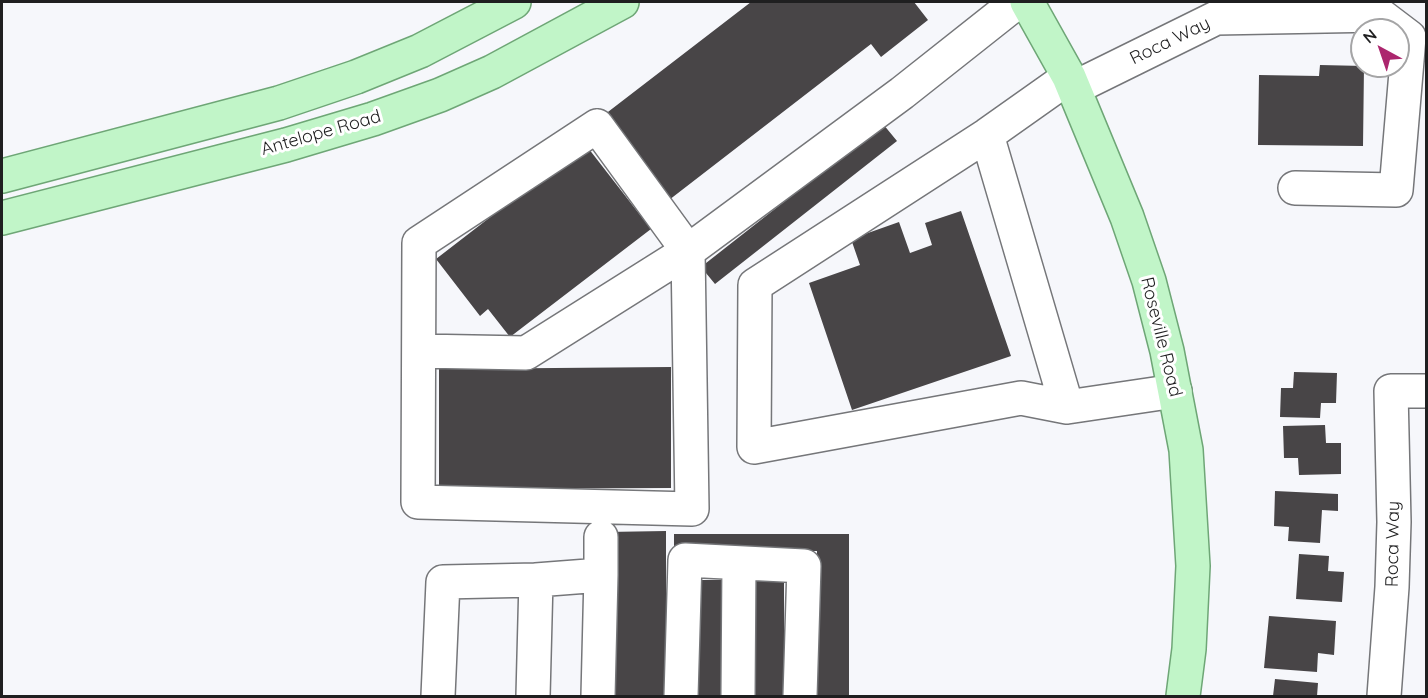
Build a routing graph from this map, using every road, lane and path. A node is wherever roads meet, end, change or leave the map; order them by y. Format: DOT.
graph roads {
  1 [pos="514,2"];
  2 [pos="622,2"];
  3 [pos="1017,2"];
  4 [pos="1027,2"];
  5 [pos="1216,10"];
  6 [pos="1071,82"];
  7 [pos="987,135"];
  8 [pos="2,176"];
  9 [pos="1295,188"];
  10 [pos="2,218"];
  11 [pos="688,251"];
  12 [pos="419,351"];
  13 [pos="1175,391"];
  14 [pos="1426,391"];
  15 [pos="1067,407"];
  16 [pos="601,537"];
  17 [pos="739,563"];
  18 [pos="601,575"];
  19 [pos="536,580"];
  20 [pos="438,696"];
  21 [pos="532,696"];
  22 [pos="598,696"];
  23 [pos="681,696"];
  24 [pos="738,696"];
  25 [pos="800,696"];
  26 [pos="1183,696"];
  27 [pos="1384,696"];
  1 -- 8 [label="main road"];
  2 -- 10 [label="main road, Antelope Road"];
  3 -- 11 [label="street"];
  4 -- 6 [label="main road, Roseville Road"];
  5 -- 6 [label="street, Roca Way"];
  5 -- 9 [label="street, Roca Way"];
  6 -- 7 [label="street, Roca Way"];
  6 -- 13 [label="main road, Roseville Road"];
  7 -- 15 [label="street"];
  7 -- 15 [label="street, Roca Way"];
  11 -- 12 [label="street"];
  11 -- 12 [label="street"];
  11 -- 12 [label="street"];
  13 -- 15 [label="street"];
  13 -- 26 [label="main road, Roseville Road"];
  14 -- 27 [label="street, Roca Way"];
  16 -- 18 [label="street"];
  17 -- 23 [label="street"];
  17 -- 24 [label="street"];
  17 -- 25 [label="street"];
  18 -- 19 [label="street"];
  18 -- 22 [label="street"];
  19 -- 20 [label="street"];
  19 -- 21 [label="street"];
}
